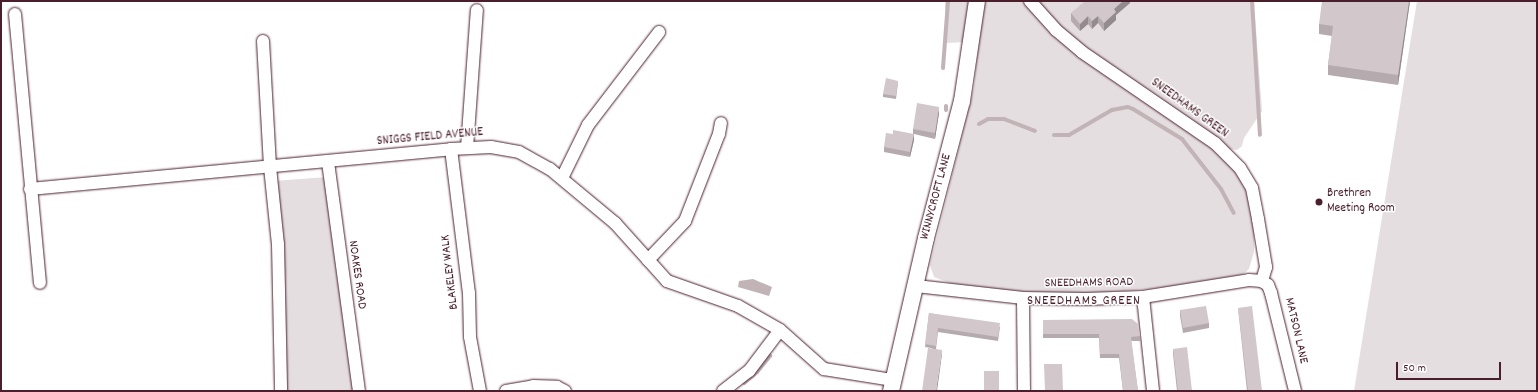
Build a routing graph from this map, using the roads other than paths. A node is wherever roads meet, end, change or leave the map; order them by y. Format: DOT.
graph roads {
  1 [pos="977,1"];
  2 [pos="1030,1"];
  3 [pos="477,10"];
  4 [pos="15,14"];
  5 [pos="659,32"];
  6 [pos="263,41"];
  7 [pos="721,123"];
  8 [pos="467,148"];
  9 [pos="450,149"];
  10 [pos="328,162"];
  11 [pos="270,167"];
  12 [pos="562,178"];
  13 [pos="30,189"];
  14 [pos="648,260"];
  15 [pos="1262,280"];
  16 [pos="40,283"];
  17 [pos="916,286"];
  18 [pos="1144,297"];
  19 [pos="1023,298"];
  20 [pos="780,330"];
  21 [pos="892,386"];
  22 [pos="281,391"];
  23 [pos="359,391"];
  24 [pos="480,391"];
  25 [pos="506,391"];
  26 [pos="565,391"];
  27 [pos="723,391"];
  28 [pos="1024,391"];
  29 [pos="1154,391"];
  30 [pos="1295,391"];
  1 -- 17 [label="street, WINNYCROFT LANE"];
  2 -- 15 [label="street, SNEEDHAMS GREEN"];
  3 -- 8 [label="street"];
  4 -- 13 [label="street"];
  5 -- 12 [label="street"];
  6 -- 11 [label="street"];
  7 -- 14 [label="street"];
  8 -- 9 [label="street, SNIGGS FIELD AVENUE"];
  8 -- 12 [label="street, SNIGGS FIELD AVENUE"];
  9 -- 10 [label="street, SNIGGS FIELD AVENUE"];
  9 -- 24 [label="street, BLAKELEY WALK"];
  10 -- 11 [label="street, SNIGGS FIELD AVENUE"];
  10 -- 23 [label="street, NOAKES ROAD"];
  11 -- 13 [label="street, SNIGGS FIELD AVENUE"];
  11 -- 22 [label="street"];
  12 -- 14 [label="street, SNIGGS FIELD AVENUE"];
  13 -- 16 [label="street"];
  14 -- 20 [label="street, SNIGGS FIELD AVENUE"];
  15 -- 18 [label="street, SNEEDHAMS ROAD"];
  15 -- 30 [label="street, MATSON LANE"];
  17 -- 19 [label="street, SNEEDHAMS ROAD"];
  17 -- 21 [label="street, WINNYCROFT LANE"];
  18 -- 19 [label="street, SNEEDHAMS ROAD"];
  18 -- 29 [label="street"];
  19 -- 28 [label="street"];
  20 -- 21 [label="street, SNIGGS FIELD AVENUE"];
  20 -- 27 [label="street"];
  25 -- 26 [label="street"];
}
